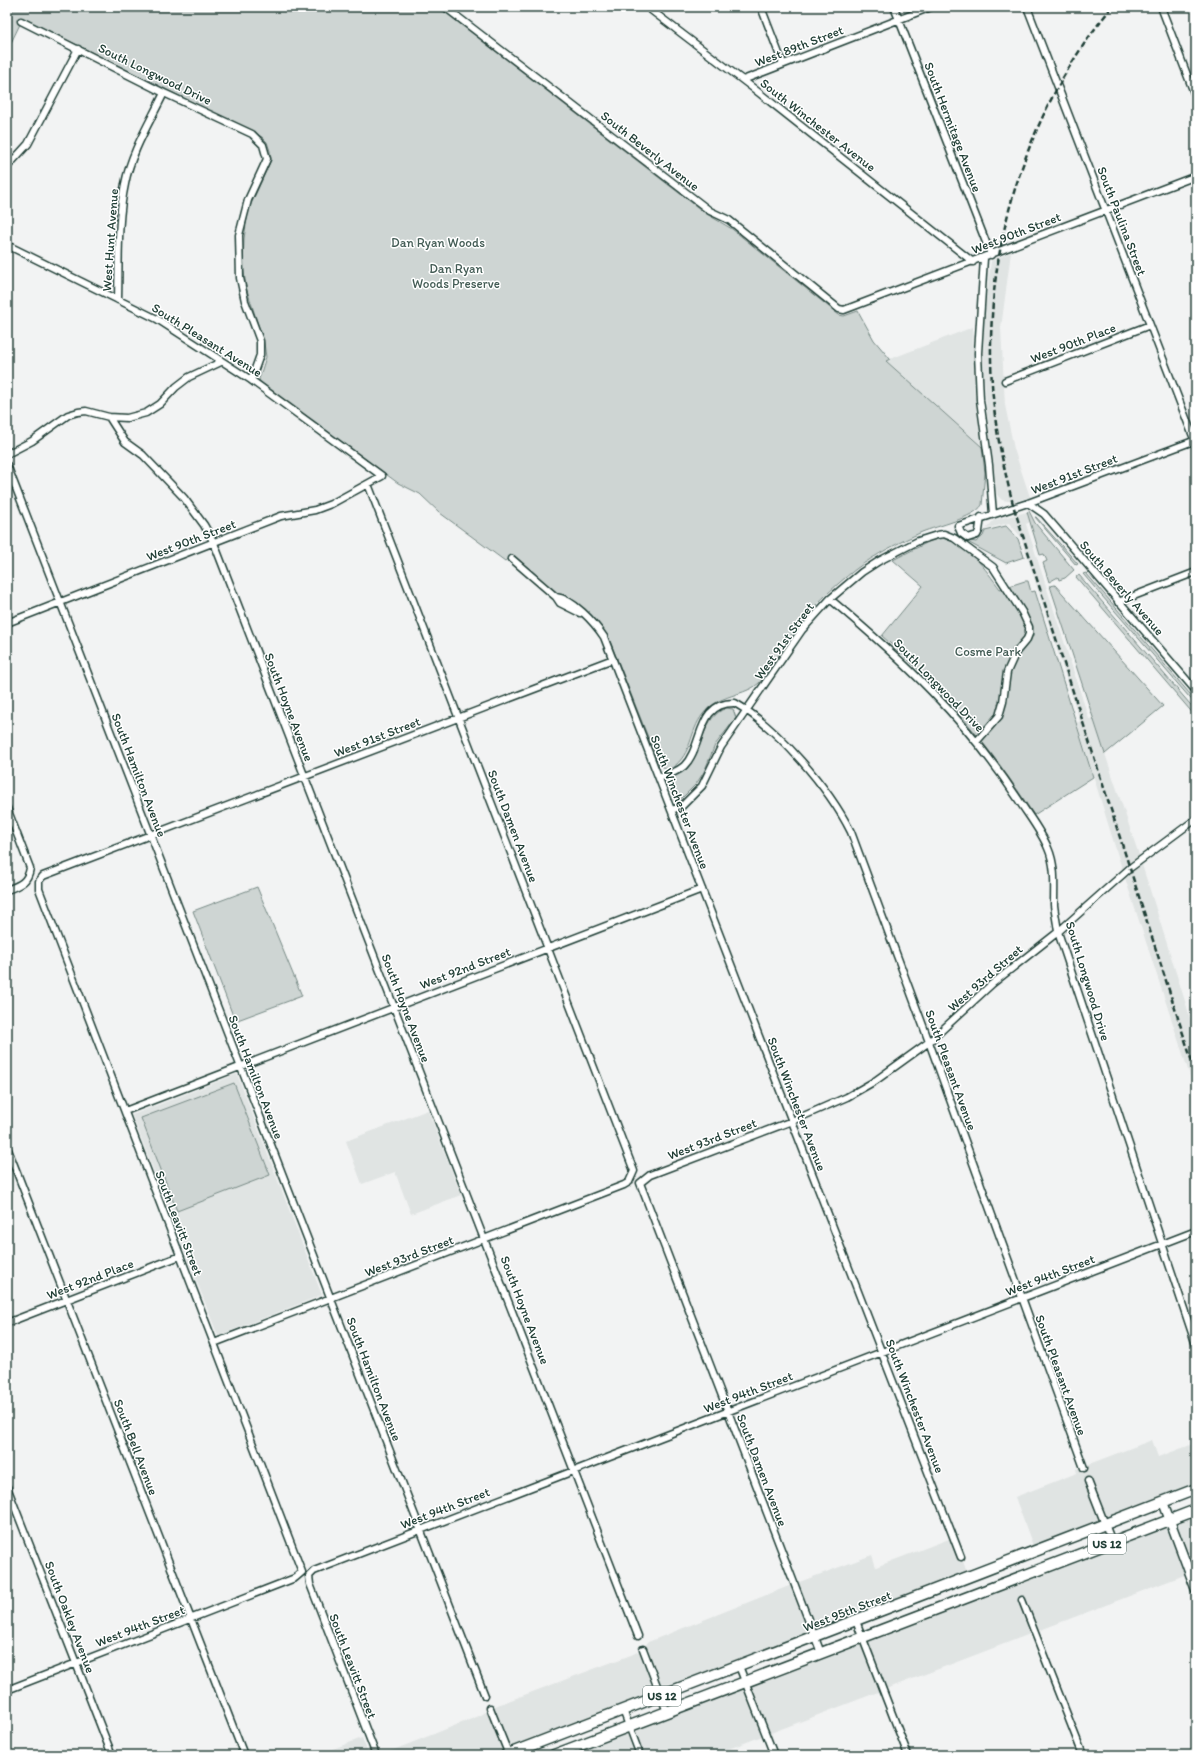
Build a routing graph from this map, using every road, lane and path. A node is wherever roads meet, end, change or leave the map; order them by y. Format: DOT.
graph roads {
  1 [pos="445,7"];
  2 [pos="648,7"];
  3 [pos="761,7"];
  4 [pos="894,7"];
  5 [pos="931,7"];
  6 [pos="1027,7"];
  7 [pos="1161,7"];
  8 [pos="899,19"];
  9 [pos="21,21"];
  10 [pos="78,49"];
  11 [pos="783,64"];
  12 [pos="743,80"];
  13 [pos="164,93"];
  14 [pos="1196,98"];
  15 [pos="7,167"];
  16 [pos="1196,176"];
  17 [pos="1106,211"];
  18 [pos="7,245"];
  19 [pos="991,255"];
  20 [pos="984,258"];
  21 [pos="973,262"];
  22 [pos="118,300"];
  23 [pos="844,310"];
  24 [pos="1150,325"];
  25 [pos="221,362"];
  26 [pos="251,380"];
  27 [pos="1005,381"];
  28 [pos="109,417"];
  29 [pos="1196,441"];
  30 [pos="7,454"];
  31 [pos="7,466"];
  32 [pos="382,476"];
  33 [pos="368,484"];
  34 [pos="1028,503"];
  35 [pos="993,514"];
  36 [pos="981,517"];
  37 [pos="214,543"];
  38 [pos="512,559"];
  39 [pos="1196,572"];
  40 [pos="830,599"];
  41 [pos="60,602"];
  42 [pos="1118,602"];
  43 [pos="7,623"];
  44 [pos="613,658"];
  45 [pos="1196,691"];
  46 [pos="747,711"];
  47 [pos="459,717"];
  48 [pos="977,741"];
  49 [pos="304,777"];
  50 [pos="659,778"];
  51 [pos="7,808"];
  52 [pos="671,810"];
  53 [pos="1196,819"];
  54 [pos="151,836"];
  55 [pos="39,881"];
  56 [pos="702,889"];
  57 [pos="7,890"];
  58 [pos="1058,932"];
  59 [pos="548,948"];
  60 [pos="394,1007"];
  61 [pos="929,1042"];
  62 [pos="240,1066"];
  63 [pos="125,1112"];
  64 [pos="792,1121"];
  65 [pos="7,1147"];
  66 [pos="632,1177"];
  67 [pos="640,1183"];
  68 [pos="1196,1231"];
  69 [pos="486,1239"];
  70 [pos="1162,1244"];
  71 [pos="180,1256"];
  72 [pos="1021,1298"];
  73 [pos="331,1299"];
  74 [pos="66,1300"];
  75 [pos="7,1323"];
  76 [pos="214,1343"];
  77 [pos="1196,1345"];
  78 [pos="882,1352"];
  79 [pos="728,1411"];
  80 [pos="1084,1468"];
  81 [pos="574,1470"];
  82 [pos="1088,1481"];
  83 [pos="7,1487"];
  84 [pos="1196,1489"];
  85 [pos="1163,1502"];
  86 [pos="1196,1510"];
  87 [pos="1170,1520"];
  88 [pos="1105,1525"];
  89 [pos="420,1529"];
  90 [pos="1112,1542"];
  91 [pos="961,1557"];
  92 [pos="300,1575"];
  93 [pos="309,1576"];
  94 [pos="310,1584"];
  95 [pos="1196,1590"];
  96 [pos="1022,1600"];
  97 [pos="191,1619"];
  98 [pos="856,1621"];
  99 [pos="638,1636"];
  100 [pos="815,1637"];
  101 [pos="863,1637"];
  102 [pos="643,1649"];
  103 [pos="821,1653"];
  104 [pos="76,1663"];
  105 [pos="739,1666"];
  106 [pos="745,1682"];
  107 [pos="7,1690"];
  108 [pos="485,1696"];
  109 [pos="661,1696"];
  110 [pos="490,1708"];
  111 [pos="623,1710"];
  112 [pos="667,1712"];
  113 [pos="629,1726"];
  114 [pos="112,1755"];
  115 [pos="244,1755"];
  116 [pos="376,1755"];
  117 [pos="508,1755"];
  118 [pos="554,1755"];
  119 [pos="640,1755"];
  120 [pos="774,1755"];
  121 [pos="908,1755"];
  122 [pos="1083,1755"];
  1 -- 23 [label="street, South Beverly Avenue"];
  2 -- 12 [label="street, South Winchester Avenue"];
  3 -- 11 [label="street"];
  4 -- 8 [label="street, South Hermitage Avenue"];
  5 -- 8 [label="street, West 89th Street"];
  6 -- 17 [label="street, South Paulina Street"];
  7 -- 14 [label="street"];
  8 -- 11 [label="street, West 89th Street"];
  8 -- 19 [label="street, South Hermitage Avenue"];
  9 -- 10 [label="street, South Longwood Drive"];
  10 -- 13 [label="street, South Longwood Drive"];
  10 -- 15 [label="street"];
  11 -- 12 [label="street, West 89th Street"];
  12 -- 21 [label="street, South Winchester Avenue"];
  13 -- 22 [label="street, West Hunt Avenue"];
  13 -- 26 [label="street, South Longwood Drive"];
  16 -- 17 [label="street, West 90th Street"];
  17 -- 19 [label="street, West 90th Street"];
  17 -- 24 [label="street, South Paulina Street"];
  18 -- 22 [label="street, South Pleasant Avenue"];
  19 -- 20 [label="street, West 90th Street"];
  20 -- 21 [label="street, West 90th Street"];
  20 -- 35 [label="street"];
  21 -- 23 [label="street, West 90th Street"];
  22 -- 25 [label="street, South Pleasant Avenue"];
  24 -- 27 [label="street, West 90th Place"];
  24 -- 29 [label="street, South Paulina Street"];
  25 -- 26 [label="street, South Pleasant Avenue"];
  25 -- 28 [label="street"];
  26 -- 32 [label="street, South Pleasant Avenue"];
  28 -- 30 [label="street"];
  28 -- 37 [label="street, South Hoyne Avenue"];
  29 -- 34 [label="street, West 91st Street"];
  31 -- 41 [label="street, South Hamilton Avenue"];
  32 -- 33 [label="street, West 90th Street"];
  33 -- 37 [label="street, West 90th Street"];
  33 -- 47 [label="street, South Damen Avenue"];
  34 -- 35 [label="street, West 91st Street"];
  34 -- 42 [label="street, South Beverly Avenue"];
  35 -- 36 [label="street, West 91st Street"];
  36 -- 36 [label="street, West 91st Street"];
  37 -- 41 [label="street, West 90th Street"];
  37 -- 49 [label="street, South Hoyne Avenue"];
  38 -- 44 [label="street"];
  39 -- 42 [label="street"];
  40 -- 46 [label="street, West 91st Street"];
  40 -- 48 [label="street, South Longwood Drive"];
  40 -- 48 [label="street, West 91st Street"];
  41 -- 43 [label="street, West 90th Street"];
  41 -- 54 [label="street, South Hamilton Avenue"];
  42 -- 45 [label="street, South Beverly Avenue"];
  44 -- 47 [label="street, West 91st Street"];
  44 -- 50 [label="street, South Winchester Avenue"];
  46 -- 50 [label="street, South Pleasant Avenue"];
  46 -- 52 [label="street, West 91st Street"];
  46 -- 61 [label="street, South Pleasant Avenue"];
  47 -- 49 [label="street, West 91st Street"];
  47 -- 59 [label="street, South Damen Avenue"];
  48 -- 58 [label="street, South Longwood Drive"];
  49 -- 54 [label="street, West 91st Street"];
  49 -- 60 [label="street, South Hoyne Avenue"];
  50 -- 52 [label="street, South Winchester Avenue"];
  51 -- 57 [label="street"];
  52 -- 56 [label="street, South Winchester Avenue"];
  53 -- 58 [label="street, West 93rd Street"];
  54 -- 55 [label="street, West 91st Street"];
  54 -- 62 [label="street, South Hamilton Avenue"];
  55 -- 63 [label="street, South Leavitt Street"];
  56 -- 59 [label="street, West 92nd Street"];
  56 -- 64 [label="street, South Winchester Avenue"];
  58 -- 61 [label="street, West 93rd Street"];
  58 -- 70 [label="street, South Longwood Drive"];
  59 -- 60 [label="street, West 92nd Street"];
  59 -- 66 [label="street, South Damen Avenue"];
  60 -- 62 [label="street, West 92nd Street"];
  60 -- 69 [label="street, South Hoyne Avenue"];
  61 -- 64 [label="street, West 93rd Street"];
  61 -- 72 [label="street, South Pleasant Avenue"];
  62 -- 63 [label="street, West 92nd Street"];
  62 -- 73 [label="street, South Hamilton Avenue"];
  63 -- 71 [label="street, South Leavitt Street"];
  64 -- 67 [label="street, West 93rd Street"];
  64 -- 78 [label="street, South Winchester Avenue"];
  65 -- 74 [label="street, South Bell Avenue"];
  66 -- 69 [label="street, West 93rd Street"];
  67 -- 79 [label="street, South Damen Avenue"];
  68 -- 70 [label="street, West 94th Street"];
  69 -- 73 [label="street, West 93rd Street"];
  69 -- 81 [label="street, South Hoyne Avenue"];
  70 -- 72 [label="street, West 94th Street"];
  70 -- 77 [label="street, South Longwood Drive"];
  71 -- 74 [label="street, West 92nd Place"];
  71 -- 76 [label="street, South Leavitt Street"];
  72 -- 78 [label="street, West 94th Street"];
  72 -- 80 [label="street, South Pleasant Avenue"];
  73 -- 76 [label="street, West 93rd Street"];
  73 -- 89 [label="street, South Hamilton Avenue"];
  74 -- 75 [label="street, West 92nd Place"];
  74 -- 97 [label="street, South Bell Avenue"];
  76 -- 92 [label="street, South Leavitt Street"];
  78 -- 79 [label="street, West 94th Street"];
  78 -- 91 [label="street, South Winchester Avenue"];
  79 -- 81 [label="street, West 94th Street"];
  79 -- 100 [label="street, South Damen Avenue"];
  81 -- 89 [label="street, West 94th Street"];
  81 -- 99 [label="street, South Hoyne Avenue"];
  82 -- 88 [label="street"];
  83 -- 104 [label="street, South Oakley Avenue"];
  84 -- 85 [label="main road, West 95th Street / US 12"];
  85 -- 87 [label="street"];
  85 -- 88 [label="main road, West 95th Street / US 12"];
  86 -- 87 [label="main road, US 12"];
  87 -- 90 [label="main road, US 12"];
  87 -- 95 [label="street"];
  88 -- 90 [label="street"];
  88 -- 98 [label="main road, West 95th Street / US 12"];
  89 -- 93 [label="street, West 94th Street"];
  89 -- 108 [label="street, South Hamilton Avenue"];
  90 -- 101 [label="main road, US 12"];
  92 -- 94 [label="street"];
  92 -- 97 [label="street, West 94th Street"];
  93 -- 94 [label="street, South Leavitt Street"];
  94 -- 116 [label="street, South Leavitt Street"];
  96 -- 122 [label="street"];
  97 -- 104 [label="street, West 94th Street"];
  97 -- 115 [label="street, South Bell Avenue"];
  98 -- 100 [label="main road, West 95th Street / US 12"];
  98 -- 101 [label="street"];
  100 -- 103 [label="street, South Damen Avenue"];
  100 -- 105 [label="main road, West 95th Street / US 12"];
  101 -- 103 [label="main road, US 12"];
  101 -- 121 [label="street"];
  102 -- 109 [label="street"];
  103 -- 106 [label="main road, US 12"];
  104 -- 107 [label="street, West 94th Street"];
  104 -- 114 [label="street, South Oakley Avenue"];
  105 -- 106 [label="street"];
  105 -- 109 [label="main road, West 95th Street / US 12"];
  106 -- 112 [label="main road, US 12"];
  106 -- 120 [label="street"];
  109 -- 111 [label="main road, West 95th Street / US 12"];
  109 -- 112 [label="street"];
  110 -- 117 [label="street"];
  111 -- 113 [label="street"];
  111 -- 117 [label="main road, West 95th Street / US 12"];
  112 -- 113 [label="main road, US 12"];
  113 -- 118 [label="main road, US 12"];
  113 -- 119 [label="street"];
}
